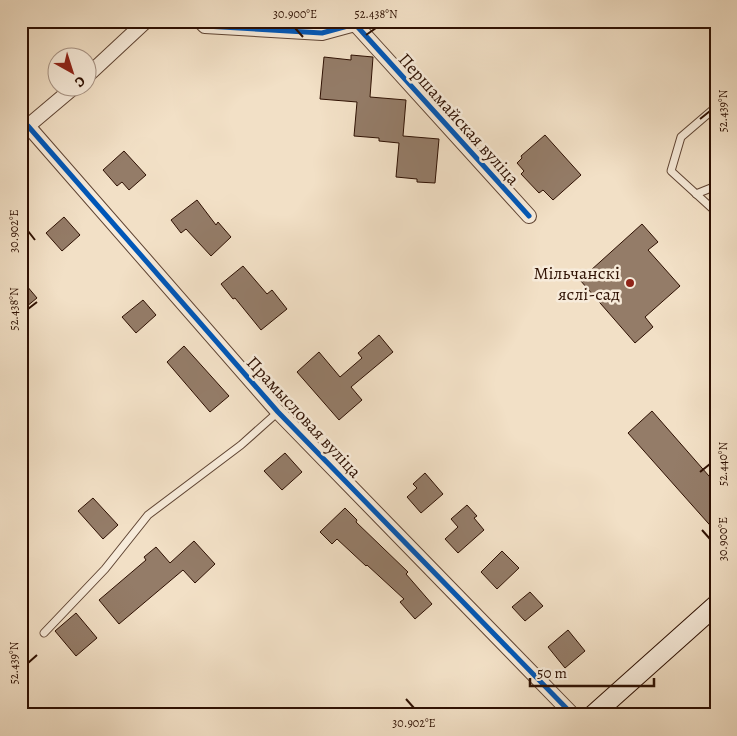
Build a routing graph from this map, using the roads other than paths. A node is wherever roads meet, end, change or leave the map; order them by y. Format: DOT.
graph roads {
  1 [pos="146,21"];
  2 [pos="200,21"];
  3 [pos="355,23"];
  4 [pos="98,65"];
  5 [pos="61,98"];
  6 [pos="716,107"];
  7 [pos="25,129"];
  8 [pos="716,186"];
  9 [pos="696,194"];
  10 [pos="716,212"];
  11 [pos="529,216"];
  12 [pos="278,412"];
  13 [pos="716,605"];
  14 [pos="44,633"];
  15 [pos="572,715"];
  16 [pos="592,715"];
  1 -- 4 [label="street"];
  2 -- 3 [label="street, Першамайская вуліца"];
  3 -- 11 [label="street, Першамайская вуліца"];
  5 -- 7 [label="street"];
  6 -- 9 [label="lane"];
  7 -- 12 [label="street, Прамысловая вуліца"];
  8 -- 9 [label="lane"];
  9 -- 10 [label="lane"];
  12 -- 14 [label="lane"];
  12 -- 15 [label="street, Прамысловая вуліца"];
  13 -- 16 [label="street"];
}
